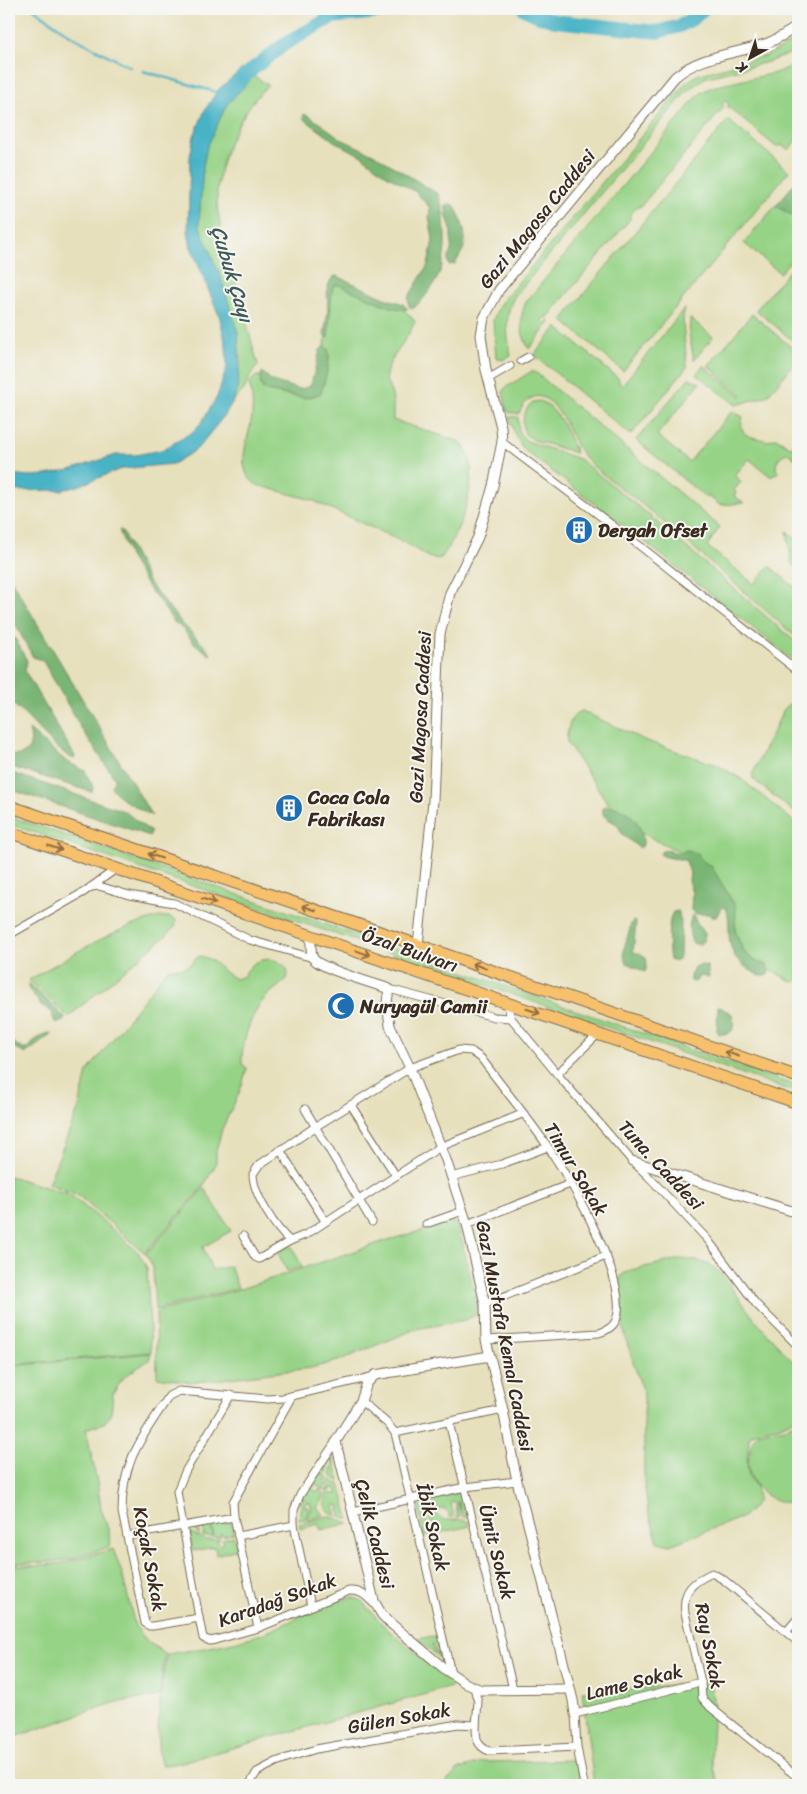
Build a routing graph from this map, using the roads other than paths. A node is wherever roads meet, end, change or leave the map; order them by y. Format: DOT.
graph roads {
  1 [pos="798,26"];
  2 [pos="510,366"];
  3 [pos="488,378"];
  4 [pos="502,442"];
  5 [pos="798,671"];
  6 [pos="9,806"];
  7 [pos="9,832"];
  8 [pos="116,870"];
  9 [pos="91,887"];
  10 [pos="9,935"];
  11 [pos="311,935"];
  12 [pos="418,945"];
  13 [pos="313,958"];
  14 [pos="389,988"];
  15 [pos="506,1002"];
  16 [pos="511,1018"];
  17 [pos="598,1034"];
  18 [pos="410,1068"];
  19 [pos="557,1074"];
  20 [pos="798,1077"];
  21 [pos="798,1103"];
  22 [pos="351,1105"];
  23 [pos="305,1109"];
  24 [pos="522,1114"];
  25 [pos="315,1127"];
  26 [pos="440,1146"];
  27 [pos="548,1147"];
  28 [pos="280,1150"];
  29 [pos="632,1161"];
  30 [pos="396,1176"];
  31 [pos="451,1177"];
  32 [pos="570,1184"];
  33 [pos="358,1199"];
  34 [pos="463,1211"];
  35 [pos="798,1213"];
  36 [pos="325,1221"];
  37 [pos="372,1222"];
  38 [pos="426,1224"];
  39 [pos="467,1224"];
  40 [pos="243,1236"];
  41 [pos="290,1241"];
  42 [pos="606,1256"];
  43 [pos="485,1304"];
  44 [pos="486,1340"];
  45 [pos="798,1346"];
  46 [pos="490,1356"];
  47 [pos="371,1377"];
  48 [pos="231,1395"];
  49 [pos="292,1396"];
  50 [pos="361,1401"];
  51 [pos="503,1410"];
  52 [pos="449,1422"];
  53 [pos="394,1433"];
  54 [pos="336,1442"];
  55 [pos="517,1481"];
  56 [pos="465,1487"];
  57 [pos="410,1499"];
  58 [pos="353,1512"];
  59 [pos="234,1517"];
  60 [pos="294,1525"];
  61 [pos="183,1526"];
  62 [pos="127,1536"];
  63 [pos="238,1536"];
  64 [pos="312,1606"];
  65 [pos="377,1607"];
  66 [pos="199,1618"];
  67 [pos="798,1618"];
  68 [pos="258,1628"];
  69 [pos="786,1632"];
  70 [pos="798,1642"];
  71 [pos="451,1674"];
  72 [pos="701,1682"];
  73 [pos="474,1688"];
  74 [pos="570,1689"];
  75 [pos="513,1690"];
  76 [pos="575,1714"];
  77 [pos="476,1725"];
  78 [pos="577,1748"];
  79 [pos="797,1775"];
  80 [pos="249,1785"];
  81 [pos="584,1785"];
  1 -- 3 [label="street, Gazi Magosa Caddesi"];
  2 -- 3 [label="street"];
  3 -- 4 [label="street, Gazi Magosa Caddesi"];
  4 -- 5 [label="street"];
  4 -- 12 [label="street, Gazi Magosa Caddesi"];
  12 -- 6 [label="highway, Özal Bulvarı, one-way"];
  7 -- 8 [label="highway, Özal Bulvarı, one-way"];
  8 -- 9 [label="street"];
  8 -- 11 [label="highway, Özal Bulvarı, one-way"];
  9 -- 10 [label="street"];
  9 -- 13 [label="street"];
  11 -- 13 [label="street"];
  11 -- 15 [label="highway, Özal Bulvarı, one-way"];
  20 -- 12 [label="highway, Özal Bulvarı, one-way"];
  13 -- 14 [label="street"];
  14 -- 16 [label="street"];
  14 -- 18 [label="street, Gazi Mustafa Kemal Caddesi"];
  15 -- 16 [label="street, Tuna. Caddesi"];
  15 -- 17 [label="highway, Özal Bulvarı, one-way"];
  16 -- 19 [label="street, Tuna. Caddesi"];
  17 -- 19 [label="street"];
  17 -- 21 [label="highway, Özal Bulvarı"];
  18 -- 22 [label="street"];
  18 -- 24 [label="street, Timur Sokak"];
  18 -- 26 [label="street, Gazi Mustafa Kemal Caddesi"];
  19 -- 29 [label="street, Tuna. Caddesi"];
  22 -- 25 [label="street"];
  22 -- 30 [label="street"];
  23 -- 25 [label="street"];
  24 -- 26 [label="street"];
  24 -- 27 [label="street, Timur Sokak"];
  25 -- 28 [label="street"];
  25 -- 33 [label="street"];
  26 -- 30 [label="street"];
  26 -- 31 [label="street, Gazi Mustafa Kemal Caddesi"];
  27 -- 31 [label="street"];
  27 -- 32 [label="street, Timur Sokak"];
  28 -- 36 [label="street"];
  28 -- 41 [label="street"];
  29 -- 35 [label="street"];
  29 -- 45 [label="street, Tuna. Caddesi"];
  30 -- 33 [label="street"];
  31 -- 34 [label="street, Gazi Mustafa Kemal Caddesi"];
  32 -- 39 [label="street"];
  32 -- 42 [label="street, Timur Sokak"];
  33 -- 36 [label="street"];
  33 -- 37 [label="street"];
  34 -- 38 [label="street"];
  34 -- 39 [label="street, Gazi Mustafa Kemal Caddesi"];
  36 -- 41 [label="street"];
  39 -- 43 [label="street, Gazi Mustafa Kemal Caddesi"];
  40 -- 41 [label="street"];
  42 -- 43 [label="street"];
  42 -- 44 [label="street, Timur Sokak"];
  43 -- 44 [label="street, Gazi Mustafa Kemal Caddesi"];
  44 -- 46 [label="street, Gazi Mustafa Kemal Caddesi"];
  46 -- 47 [label="street"];
  46 -- 51 [label="street, Gazi Mustafa Kemal Caddesi"];
  47 -- 49 [label="street, Koçak Sokak"];
  47 -- 50 [label="street"];
  48 -- 49 [label="street, Koçak Sokak"];
  48 -- 61 [label="street"];
  48 -- 62 [label="street, Koçak Sokak"];
  49 -- 59 [label="street"];
  50 -- 53 [label="street, İbik Sokak"];
  50 -- 54 [label="street"];
  51 -- 52 [label="street"];
  51 -- 55 [label="street, Gazi Mustafa Kemal Caddesi"];
  52 -- 53 [label="street"];
  52 -- 56 [label="street, Ümit Sokak"];
  53 -- 57 [label="street, İbik Sokak"];
  54 -- 58 [label="street, Çelik Caddesi"];
  54 -- 60 [label="street"];
  55 -- 56 [label="street"];
  55 -- 74 [label="street, Gazi Mustafa Kemal Caddesi"];
  56 -- 57 [label="street"];
  56 -- 75 [label="street, Ümit Sokak"];
  57 -- 58 [label="street"];
  57 -- 71 [label="street, İbik Sokak"];
  58 -- 65 [label="street, Çelik Caddesi"];
  59 -- 61 [label="street"];
  59 -- 63 [label="street"];
  60 -- 63 [label="street"];
  60 -- 64 [label="street"];
  61 -- 62 [label="street"];
  61 -- 66 [label="street"];
  62 -- 66 [label="street, Koçak Sokak"];
  63 -- 68 [label="street"];
  64 -- 65 [label="street, Karadağ Sokak"];
  64 -- 68 [label="street, Karadağ Sokak"];
  65 -- 71 [label="street, Çelik Caddesi"];
  66 -- 68 [label="street, Karadağ Sokak"];
  67 -- 69 [label="street"];
  69 -- 70 [label="street, Ray Sokak"];
  69 -- 72 [label="street, Ray Sokak"];
  71 -- 73 [label="street, Çelik Caddesi"];
  72 -- 76 [label="street, Lame Sokak"];
  72 -- 79 [label="street, Ray Sokak"];
  73 -- 75 [label="street, Çelik Caddesi"];
  73 -- 77 [label="street"];
  74 -- 75 [label="street, Çelik Caddesi"];
  74 -- 76 [label="street, Gazi Mustafa Kemal Caddesi"];
  76 -- 78 [label="street"];
  77 -- 78 [label="street, Gülen Sokak"];
  77 -- 80 [label="street, Gülen Sokak"];
  78 -- 81 [label="street"];
}
